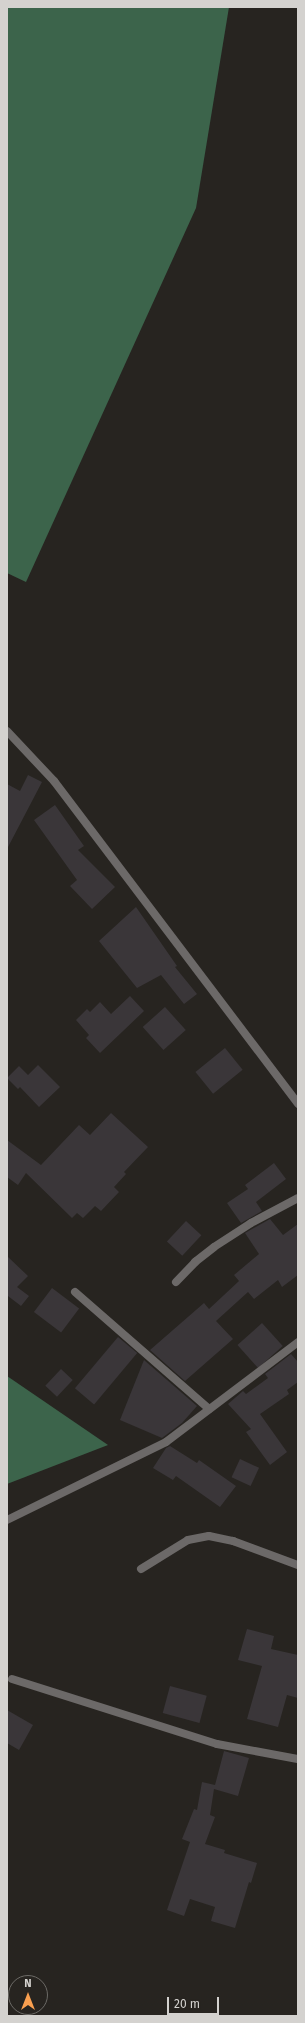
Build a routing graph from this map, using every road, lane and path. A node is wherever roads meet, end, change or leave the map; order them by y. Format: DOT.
graph roads {
  1 [pos="7,731"];
  2 [pos="298,1104"];
  3 [pos="298,1198"];
  4 [pos="176,1282"];
  5 [pos="75,1292"];
  6 [pos="298,1342"];
  7 [pos="209,1409"];
  8 [pos="7,1520"];
  9 [pos="298,1565"];
  10 [pos="142,1569"];
  11 [pos="12,1679"];
  12 [pos="298,1759"];
  1 -- 2 [label="street"];
  3 -- 4 [label="street"];
  5 -- 7 [label="street"];
  6 -- 7 [label="street"];
  7 -- 8 [label="street"];
  9 -- 10 [label="street"];
  11 -- 12 [label="street"];
}
